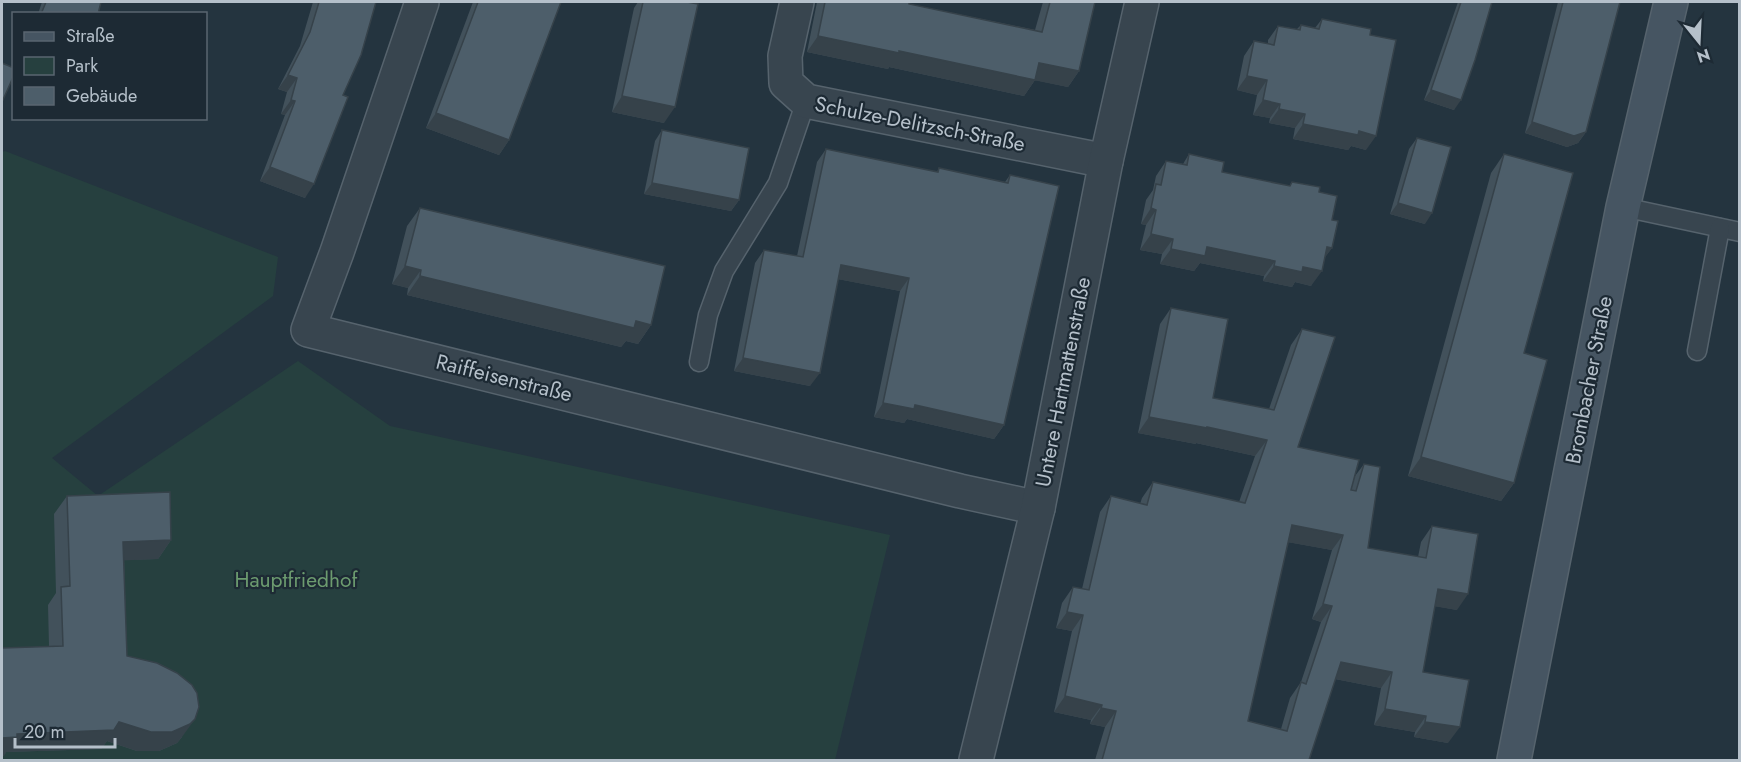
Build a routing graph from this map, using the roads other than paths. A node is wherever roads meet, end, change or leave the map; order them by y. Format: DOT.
graph roads {
  1 [pos="422,2"];
  2 [pos="797,2"];
  3 [pos="1142,2"];
  4 [pos="1671,2"];
  5 [pos="806,101"];
  6 [pos="1106,161"];
  7 [pos="1623,207"];
  8 [pos="1720,228"];
  9 [pos="1740,232"];
  10 [pos="1697,351"];
  11 [pos="699,362"];
  12 [pos="1038,508"];
  13 [pos="976,760"];
  14 [pos="1514,760"];
  1 -- 12 [label="street, Raiffeisenstraße"];
  2 -- 5 [label="street, Schulze-Delitzsch-Straße"];
  3 -- 6 [label="street, Untere Hartmattenstraße"];
  4 -- 7 [label="main road, Brombacher Straße"];
  5 -- 6 [label="street, Schulze-Delitzsch-Straße"];
  5 -- 11 [label="lane"];
  6 -- 12 [label="street, Untere Hartmattenstraße"];
  7 -- 8 [label="lane"];
  7 -- 14 [label="main road, Brombacher Straße"];
  8 -- 9 [label="lane"];
  8 -- 10 [label="lane"];
  12 -- 13 [label="street, Untere Hartmattenstraße"];
}
